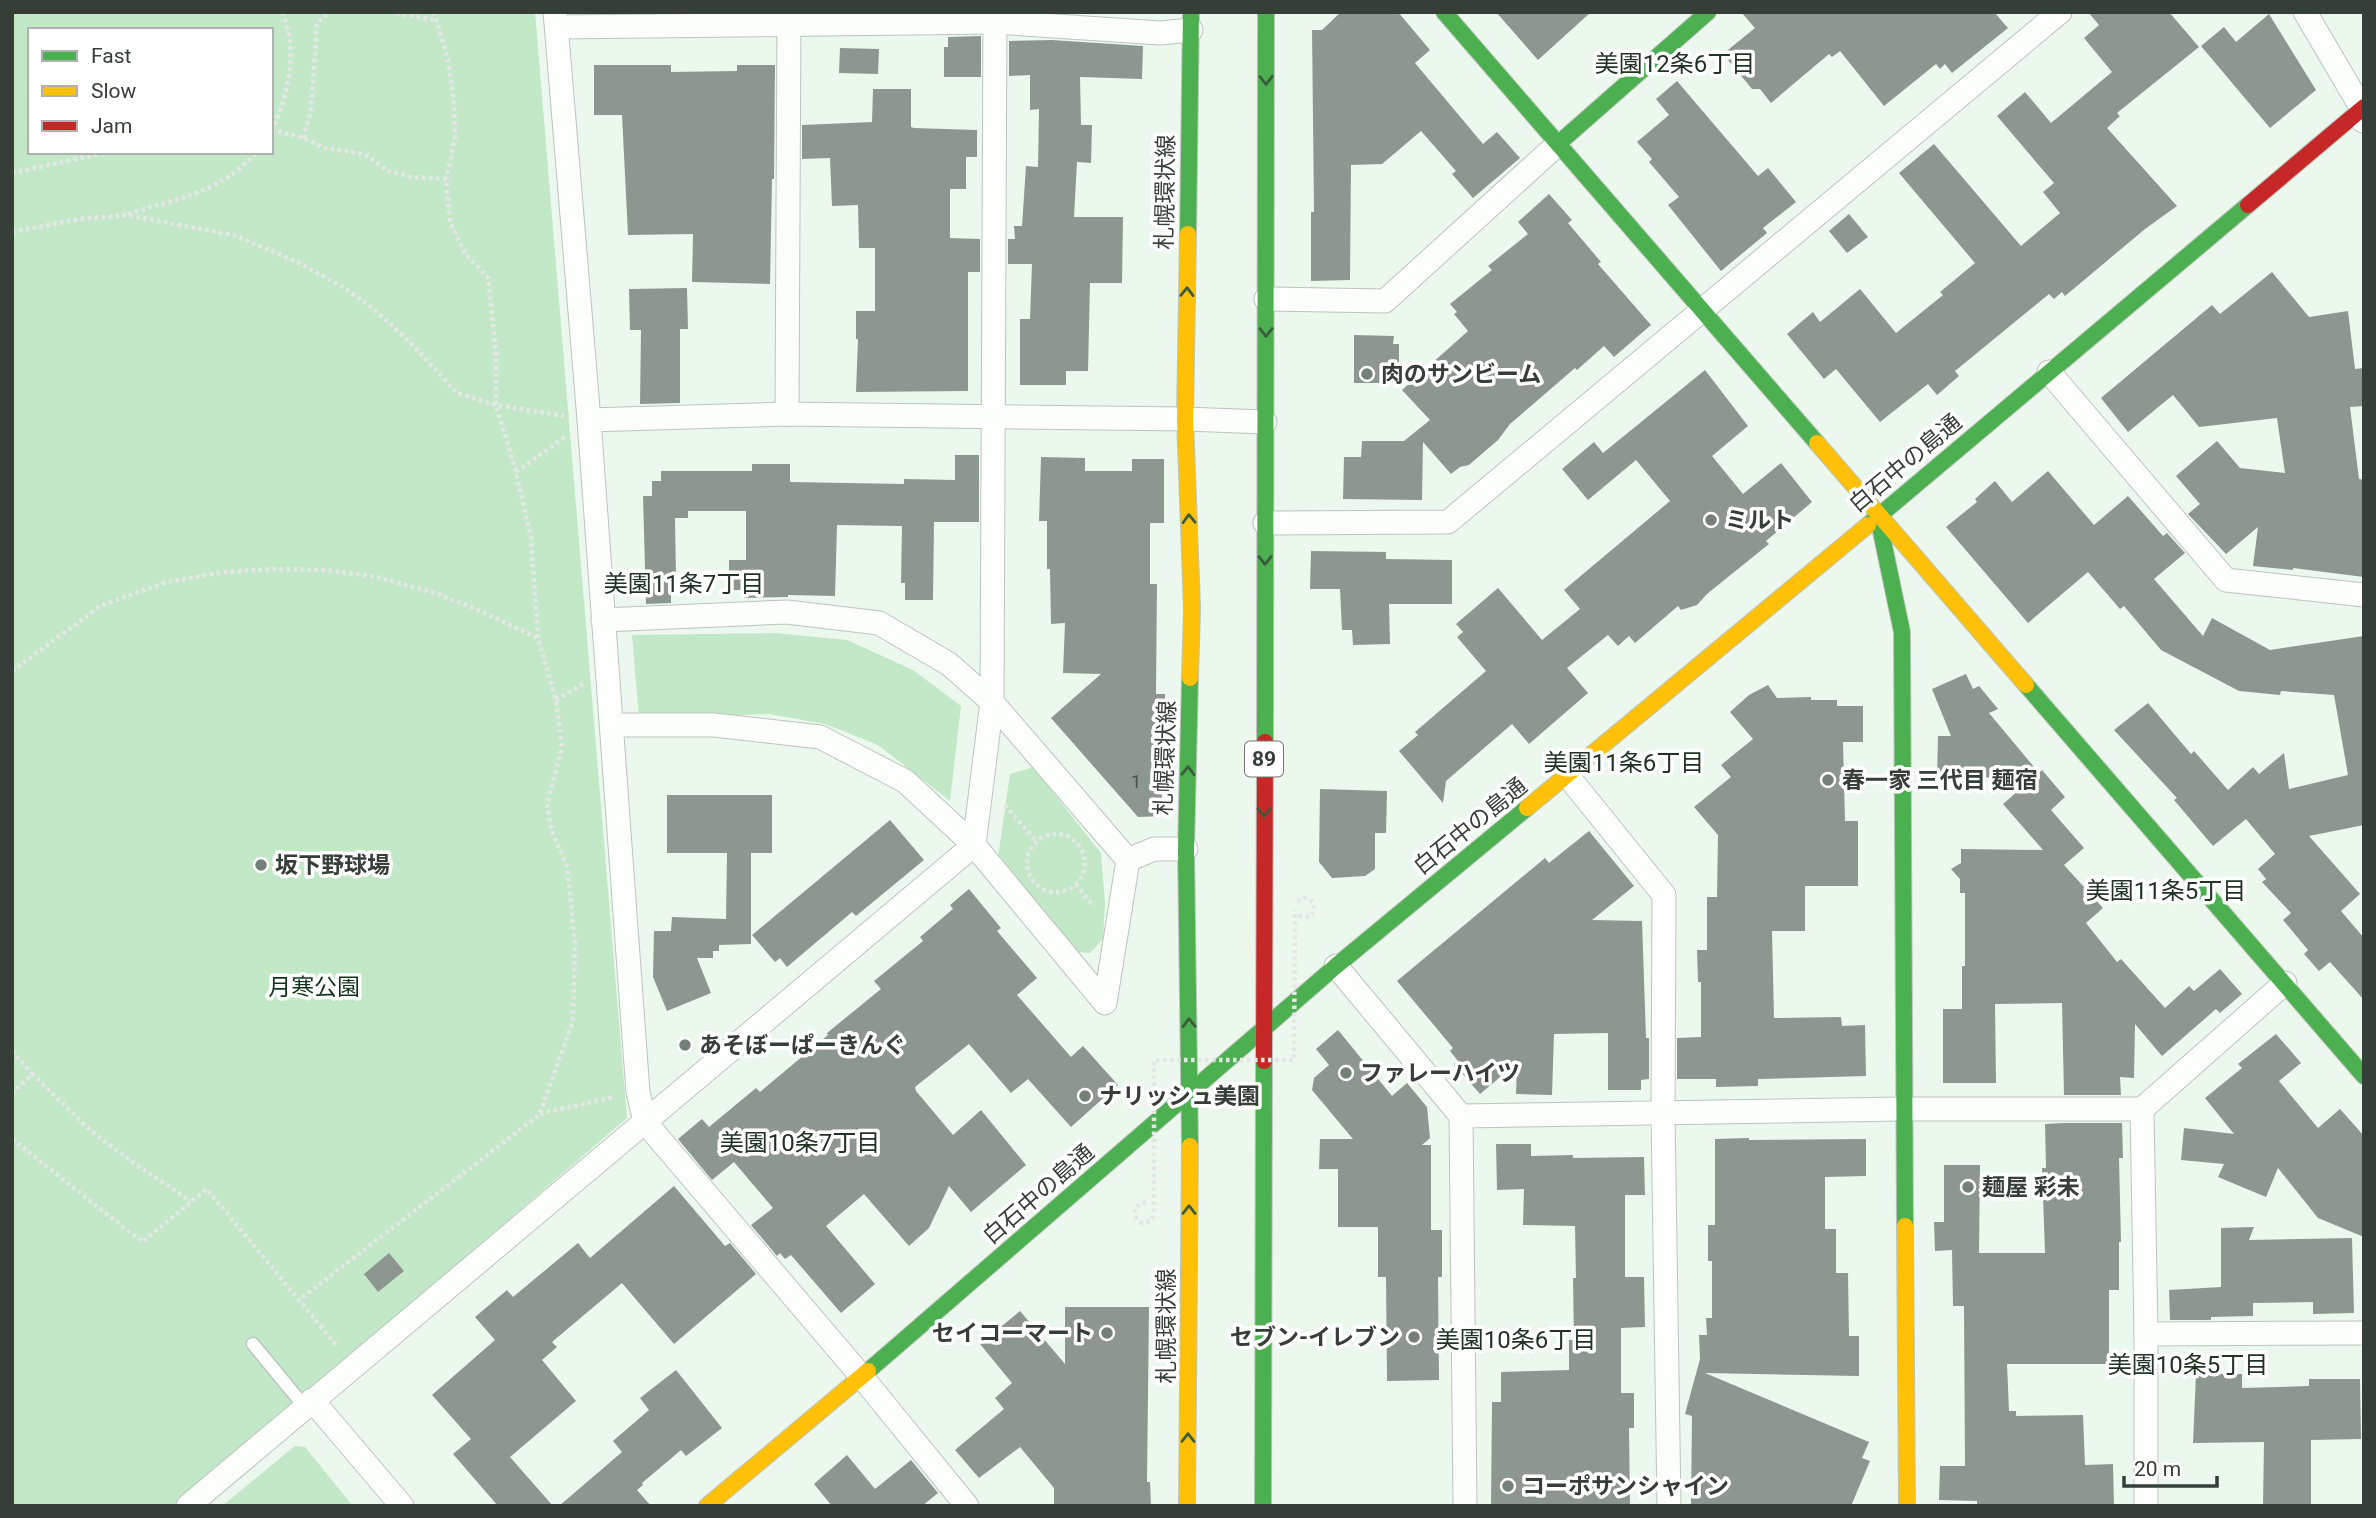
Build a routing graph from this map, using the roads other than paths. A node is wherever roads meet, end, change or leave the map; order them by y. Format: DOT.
graph roads {
  1 [pos="1266,12"];
  2 [pos="1444,12"];
  3 [pos="1708,12"];
  4 [pos="2060,12"];
  5 [pos="2305,12"];
  6 [pos="995,17"];
  7 [pos="789,18"];
  8 [pos="556,20"];
  9 [pos="1191,21"];
  10 [pos="2363,113"];
  11 [pos="1559,143"];
  12 [pos="1266,299"];
  13 [pos="1702,310"];
  14 [pos="2049,372"];
  15 [pos="787,414"];
  16 [pos="994,416"];
  17 [pos="1185,419"];
  18 [pos="589,420"];
  19 [pos="1265,422"];
  20 [pos="1878,516"];
  21 [pos="1265,523"];
  22 [pos="2364,595"];
  23 [pos="603,621"];
  24 [pos="992,702"];
  25 [pos="612,726"];
  26 [pos="1567,775"];
  27 [pos="974,845"];
  28 [pos="1185,849"];
  29 [pos="1128,860"];
  30 [pos="1336,966"];
  31 [pos="2285,983"];
  32 [pos="1264,1029"];
  33 [pos="2364,1076"];
  34 [pos="1190,1091"];
  35 [pos="1903,1109"];
  36 [pos="2142,1109"];
  37 [pos="1663,1114"];
  38 [pos="1461,1116"];
  39 [pos="645,1122"];
  40 [pos="2364,1333"];
  41 [pos="2146,1334"];
  42 [pos="253,1344"];
  43 [pos="862,1377"];
  44 [pos="308,1403"];
  45 [pos="188,1506"];
  46 [pos="402,1506"];
  47 [pos="707,1506"];
  48 [pos="967,1506"];
  49 [pos="1188,1506"];
  50 [pos="1263,1506"];
  51 [pos="1465,1506"];
  52 [pos="1669,1506"];
  53 [pos="1908,1506"];
  54 [pos="2146,1506"];
  1 -- 12 [label="street, 89, one-way"];
  2 -- 11 [label="street"];
  3 -- 11 [label="street"];
  4 -- 13 [label="street"];
  5 -- 10 [label="street"];
  6 -- 7 [label="street"];
  6 -- 9 [label="street"];
  6 -- 16 [label="street"];
  7 -- 8 [label="street"];
  7 -- 15 [label="street"];
  8 -- 18 [label="street"];
  17 -- 9 [label="street, 札幌環状線, one-way"];
  10 -- 14 [label="street, 白石中の島通"];
  11 -- 12 [label="street"];
  11 -- 13 [label="street"];
  12 -- 19 [label="street, 89, one-way"];
  13 -- 20 [label="street"];
  13 -- 21 [label="street"];
  14 -- 20 [label="street, 白石中の島通"];
  14 -- 22 [label="street"];
  15 -- 16 [label="street"];
  15 -- 18 [label="street"];
  16 -- 17 [label="street"];
  16 -- 24 [label="street"];
  17 -- 19 [label="street"];
  28 -- 17 [label="street, 札幌環状線, one-way"];
  18 -- 23 [label="street"];
  19 -- 21 [label="street, 89"];
  20 -- 26 [label="street, 白石中の島通"];
  20 -- 31 [label="street"];
  20 -- 35 [label="street"];
  21 -- 32 [label="street, 89, one-way"];
  23 -- 24 [label="street"];
  23 -- 25 [label="street"];
  24 -- 27 [label="street"];
  24 -- 29 [label="street"];
  25 -- 27 [label="street"];
  25 -- 39 [label="street"];
  26 -- 30 [label="street, 白石中の島通"];
  26 -- 37 [label="street"];
  27 -- 29 [label="street"];
  27 -- 39 [label="street"];
  28 -- 29 [label="street"];
  34 -- 28 [label="street, 札幌環状線, one-way"];
  30 -- 32 [label="street, 白石中の島通"];
  30 -- 38 [label="street"];
  31 -- 33 [label="street"];
  31 -- 36 [label="street"];
  32 -- 34 [label="street, 白石中の島通"];
  32 -- 50 [label="street, 89"];
  34 -- 43 [label="street, 白石中の島通"];
  49 -- 34 [label="street, 札幌環状線, one-way"];
  35 -- 36 [label="street"];
  35 -- 37 [label="street"];
  35 -- 53 [label="street"];
  36 -- 41 [label="street"];
  37 -- 38 [label="street"];
  37 -- 52 [label="street"];
  38 -- 51 [label="street"];
  39 -- 43 [label="street"];
  39 -- 44 [label="street"];
  40 -- 41 [label="street"];
  41 -- 54 [label="street"];
  42 -- 44 [label="lane"];
  43 -- 47 [label="street, 白石中の島通"];
  43 -- 48 [label="street"];
  44 -- 45 [label="street"];
  44 -- 46 [label="street"];
}
